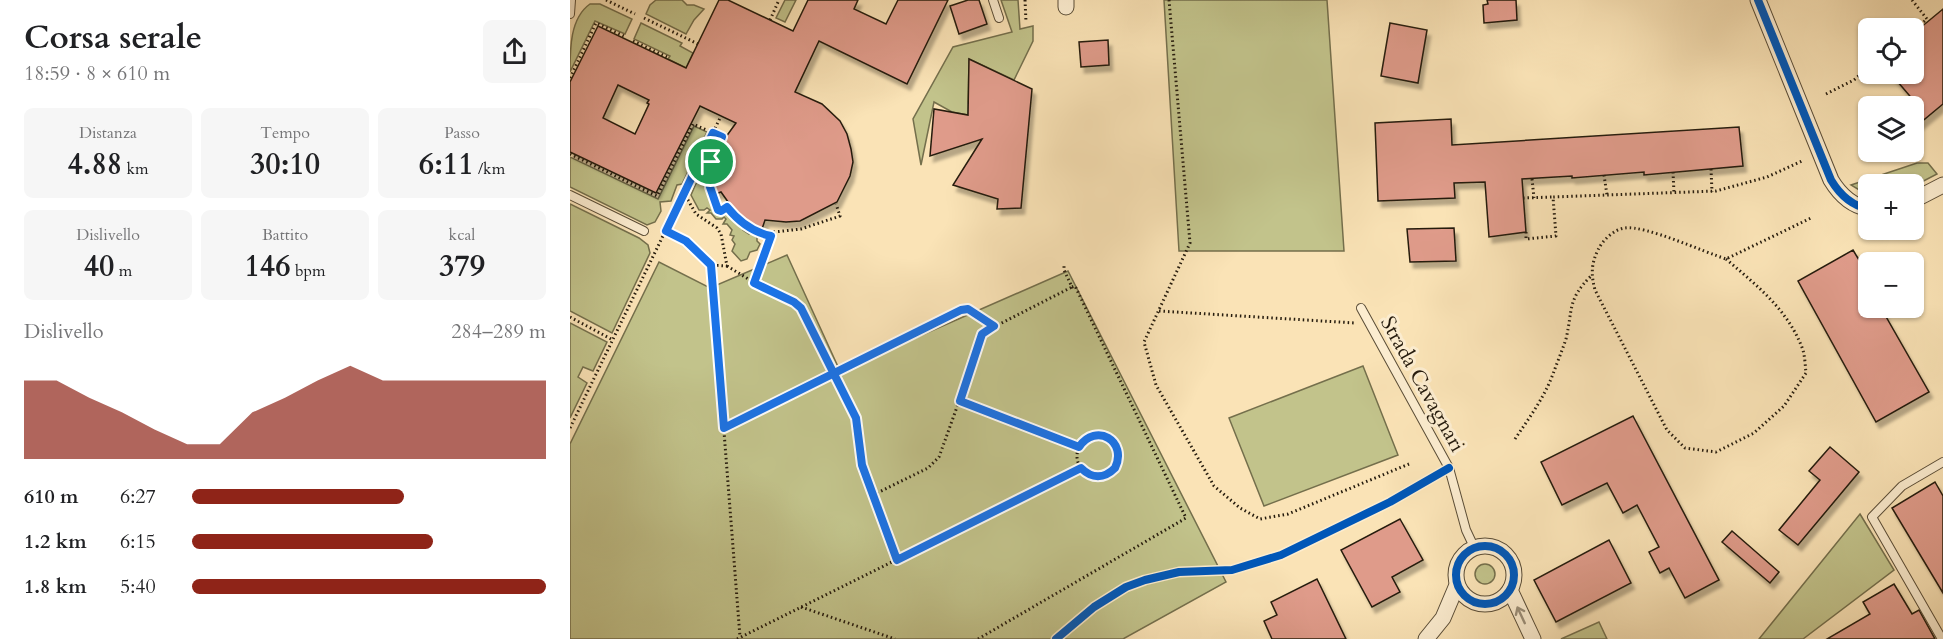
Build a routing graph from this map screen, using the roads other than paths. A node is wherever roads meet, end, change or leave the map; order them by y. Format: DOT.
graph roads {
  1 [pos="571,0"];
  2 [pos="993,0"];
  3 [pos="1758,0"];
  4 [pos="570,14"];
  5 [pos="999,18"];
  6 [pos="1943,185"];
  7 [pos="570,195"];
  8 [pos="1924,195"];
  9 [pos="1858,206"];
  10 [pos="644,231"];
  11 [pos="1361,308"];
  12 [pos="1943,462"];
  13 [pos="1474,547"];
  14 [pos="1457,585"];
  15 [pos="1510,590"];
  16 [pos="1474,602"];
  17 [pos="1443,618"];
  18 [pos="1426,639"];
  19 [pos="1533,639"];
  20 [pos="1942,639"];
  1 -- 4 [label="lane"];
  2 -- 5 [label="lane"];
  3 -- 9 [label="street"];
  6 -- 8 [label="street"];
  7 -- 10 [label="lane"];
  11 -- 13 [label="lane, Strada Cavagnari"];
  12 -- 20 [label="lane"];
  13 -- 14 [label="street"];
  13 -- 15 [label="street"];
  14 -- 16 [label="street"];
  14 -- 17 [label="street"];
  15 -- 16 [label="street"];
  19 -- 15 [label="street, one-way"];
  16 -- 17 [label="street"];
  17 -- 18 [label="street"];
}
